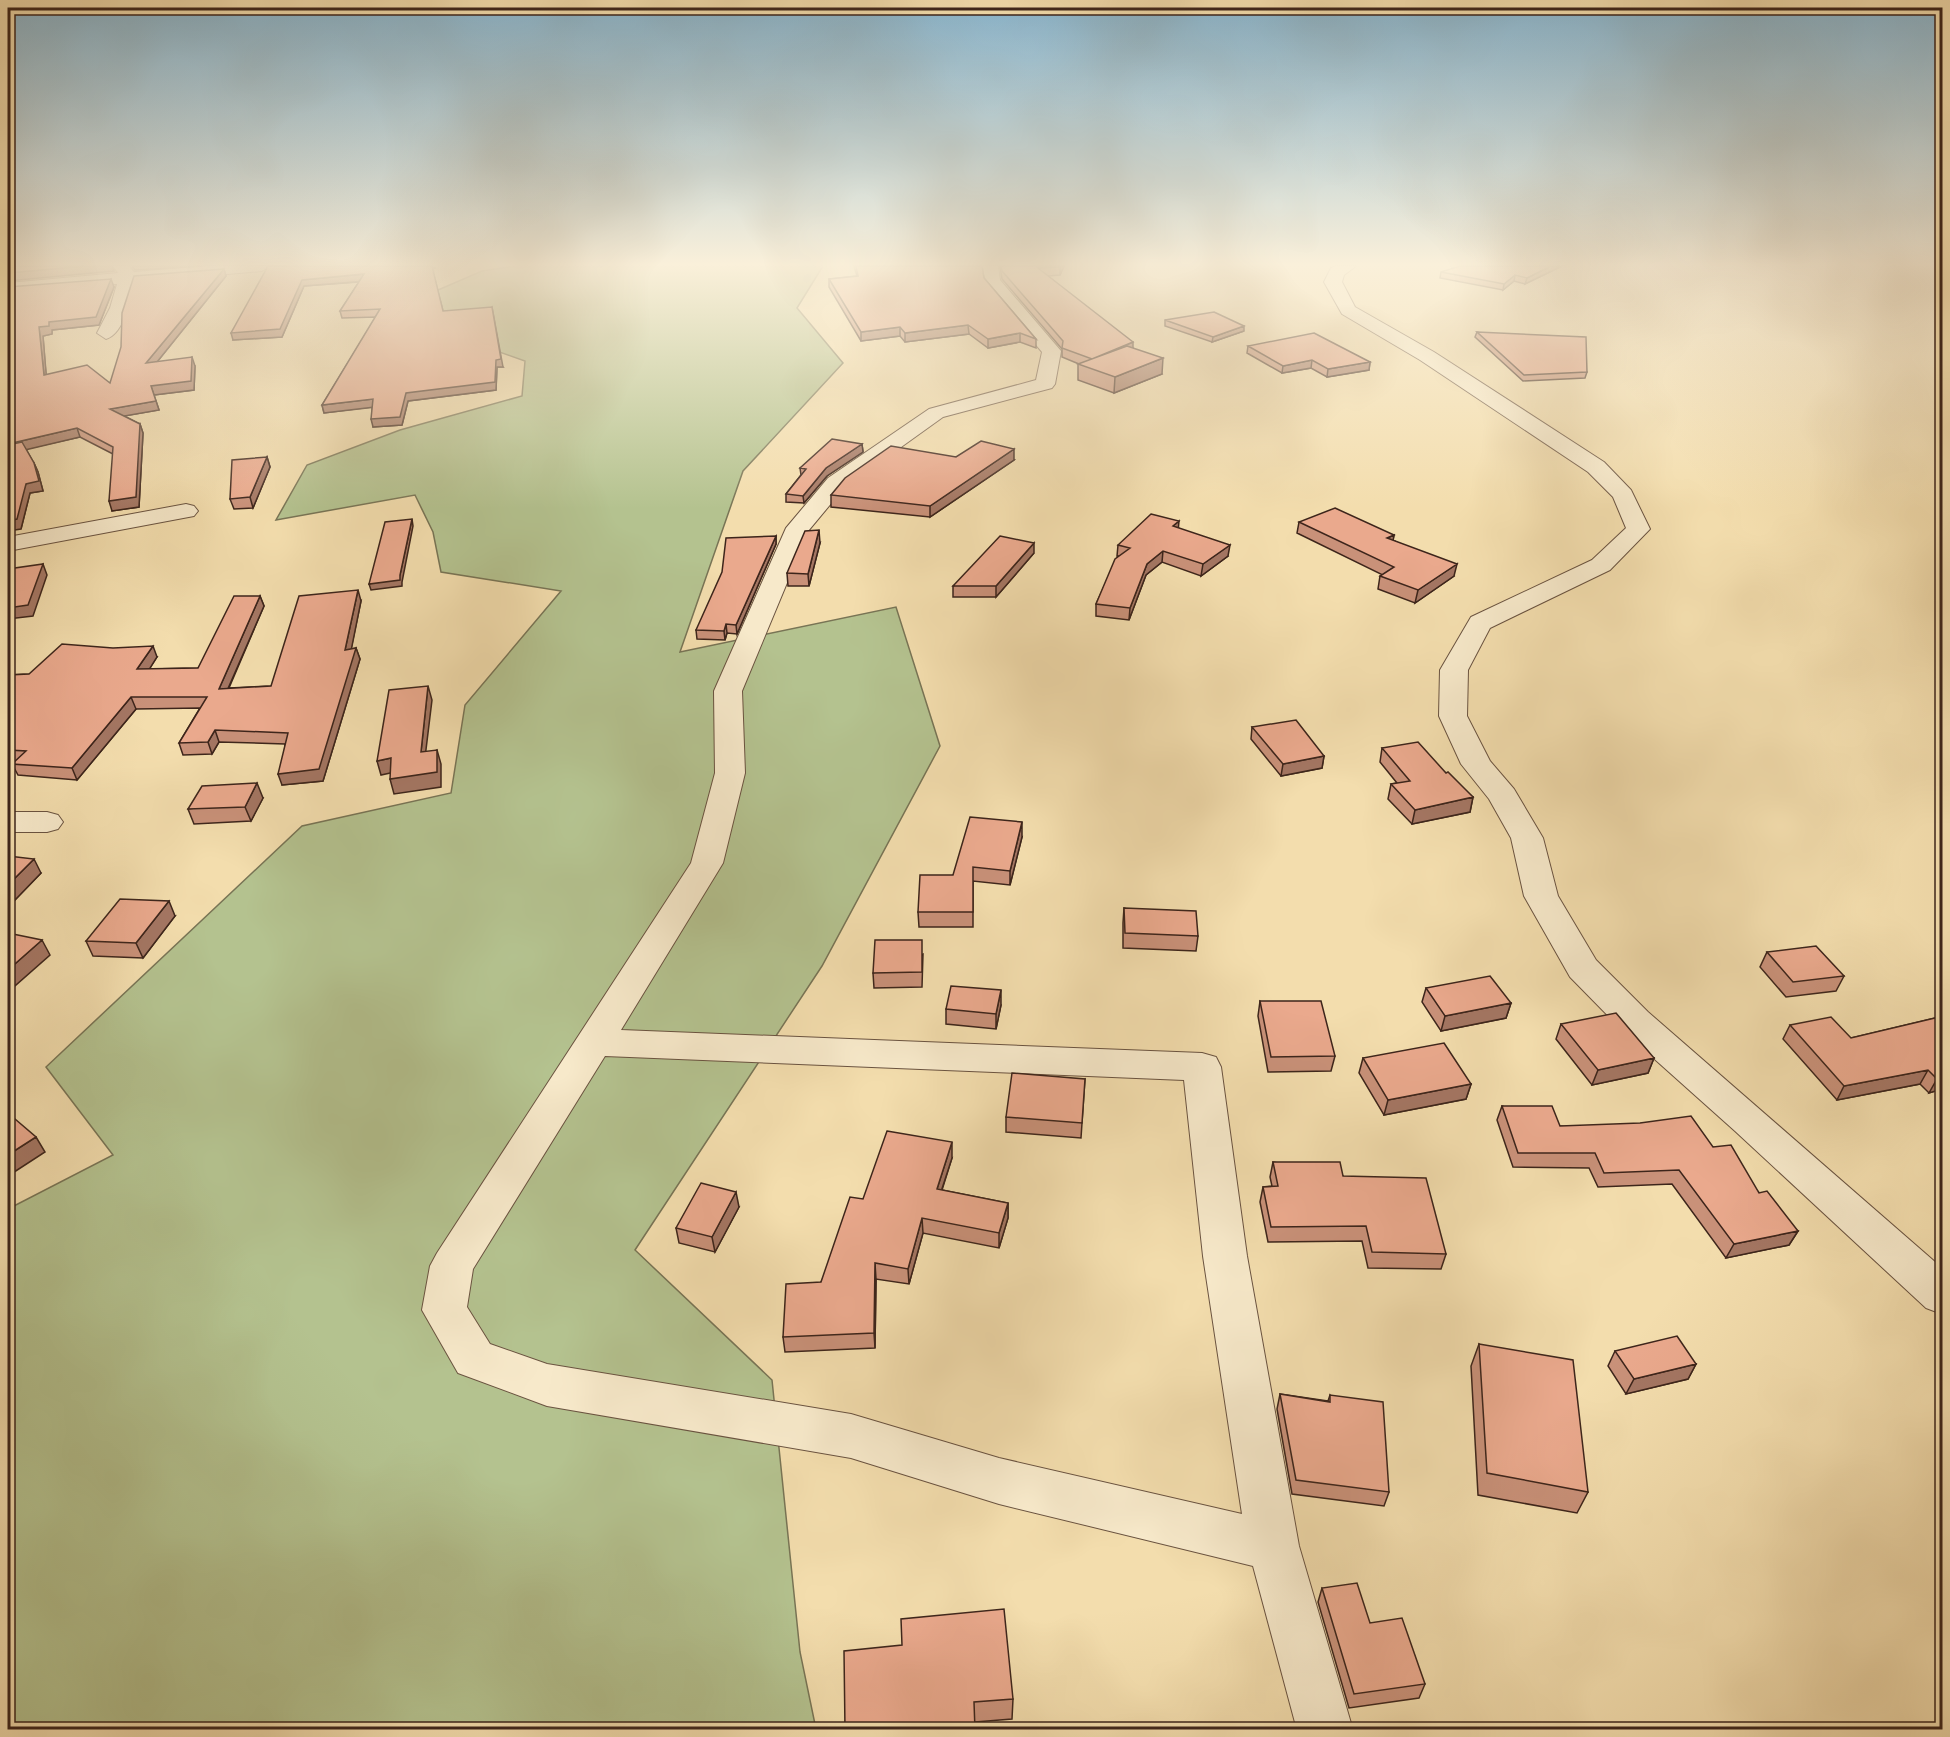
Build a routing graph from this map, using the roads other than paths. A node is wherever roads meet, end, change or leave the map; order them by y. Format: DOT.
graph roads {
  1 [pos="1049,347"];
  2 [pos="1412,347"];
  3 [pos="186,511"];
  4 [pos="8,544"];
  5 [pos="8,822"];
  6 [pos="47,822"];
  7 [pos="593,1042"];
  8 [pos="1942,1295"];
  9 [pos="1273,1546"];
  10 [pos="1325,1730"];
  1 -- 7 [label="street"];
  2 -- 8 [label="street"];
  3 -- 4 [label="street"];
  5 -- 6 [label="street"];
  7 -- 9 [label="street"];
  7 -- 9 [label="street"];
  9 -- 10 [label="street"];
}
